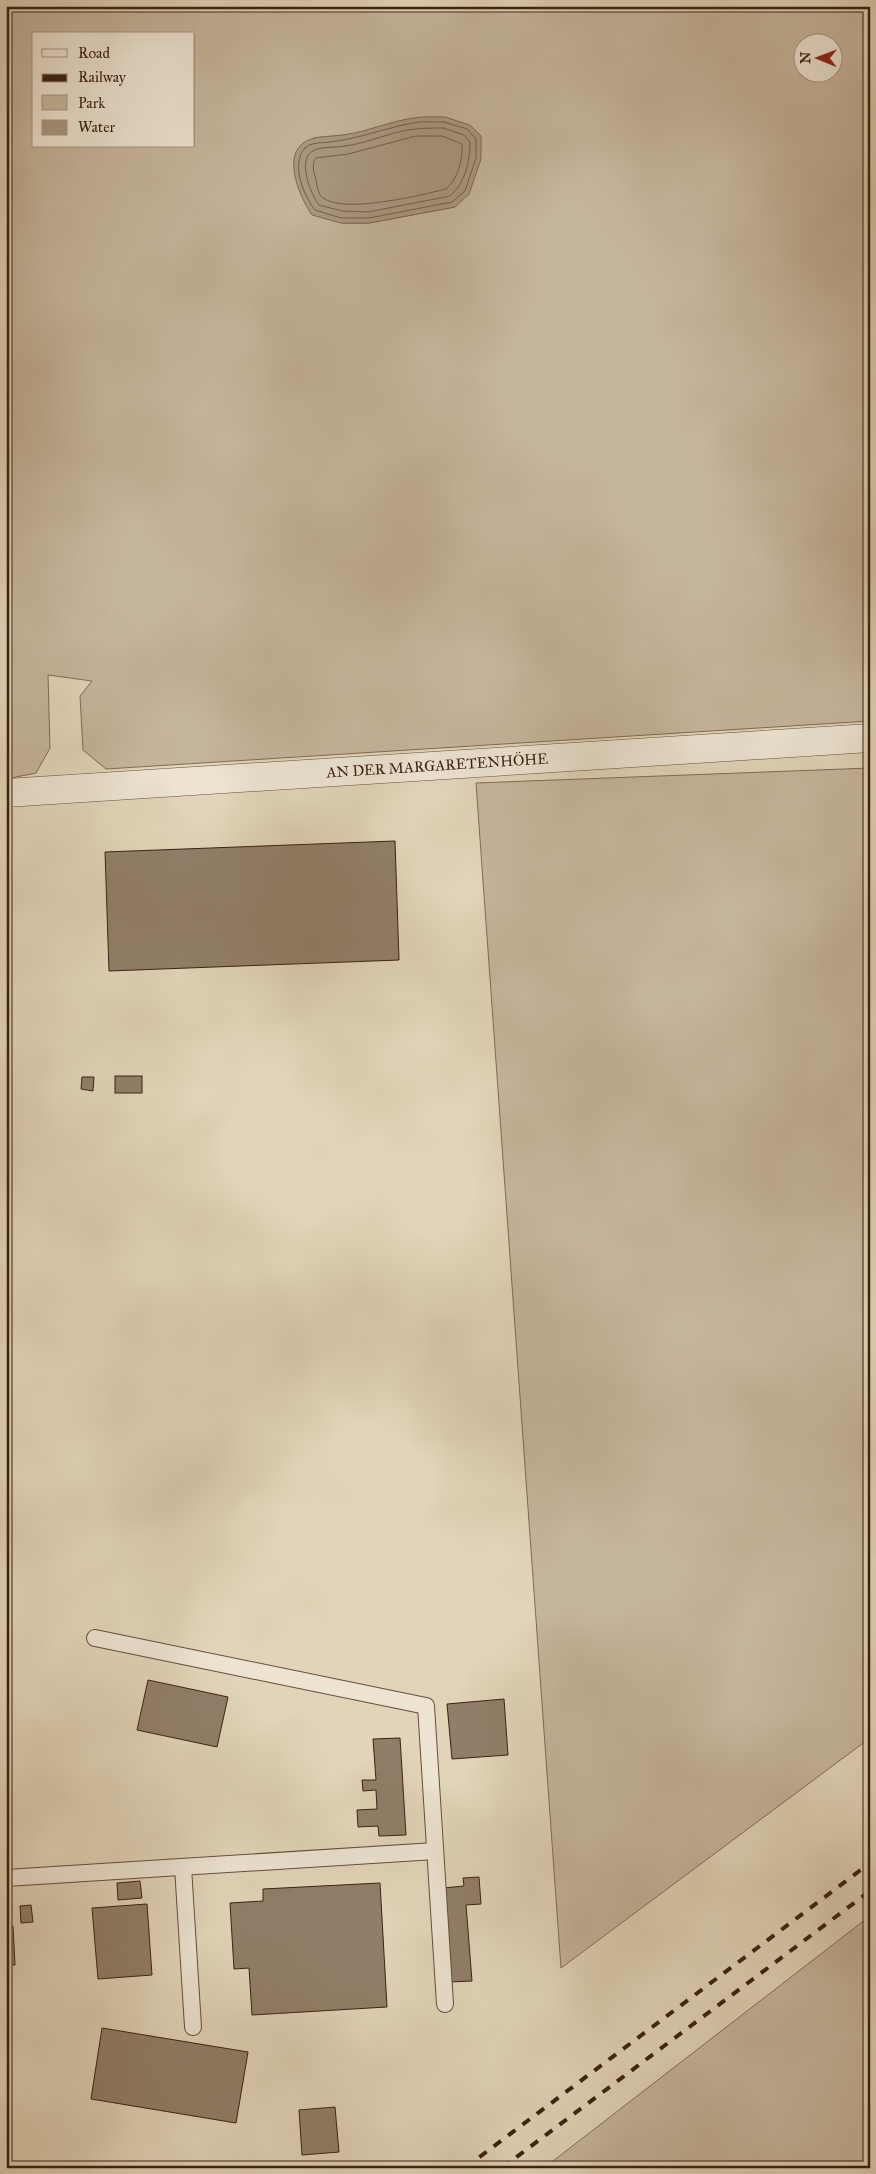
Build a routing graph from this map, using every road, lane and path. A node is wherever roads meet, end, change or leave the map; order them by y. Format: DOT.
graph roads {
  1 [pos="870,738"];
  2 [pos="6,793"];
  3 [pos="95,1638"];
  4 [pos="435,1851"];
  5 [pos="183,1867"];
  6 [pos="6,1878"];
  7 [pos="445,2004"];
  8 [pos="193,2027"];
  1 -- 2 [label="street, AN DER MARGARETENHÖHE"];
  3 -- 4 [label="lane"];
  4 -- 5 [label="lane"];
  4 -- 7 [label="lane"];
  5 -- 6 [label="lane"];
  5 -- 8 [label="lane"];
}
